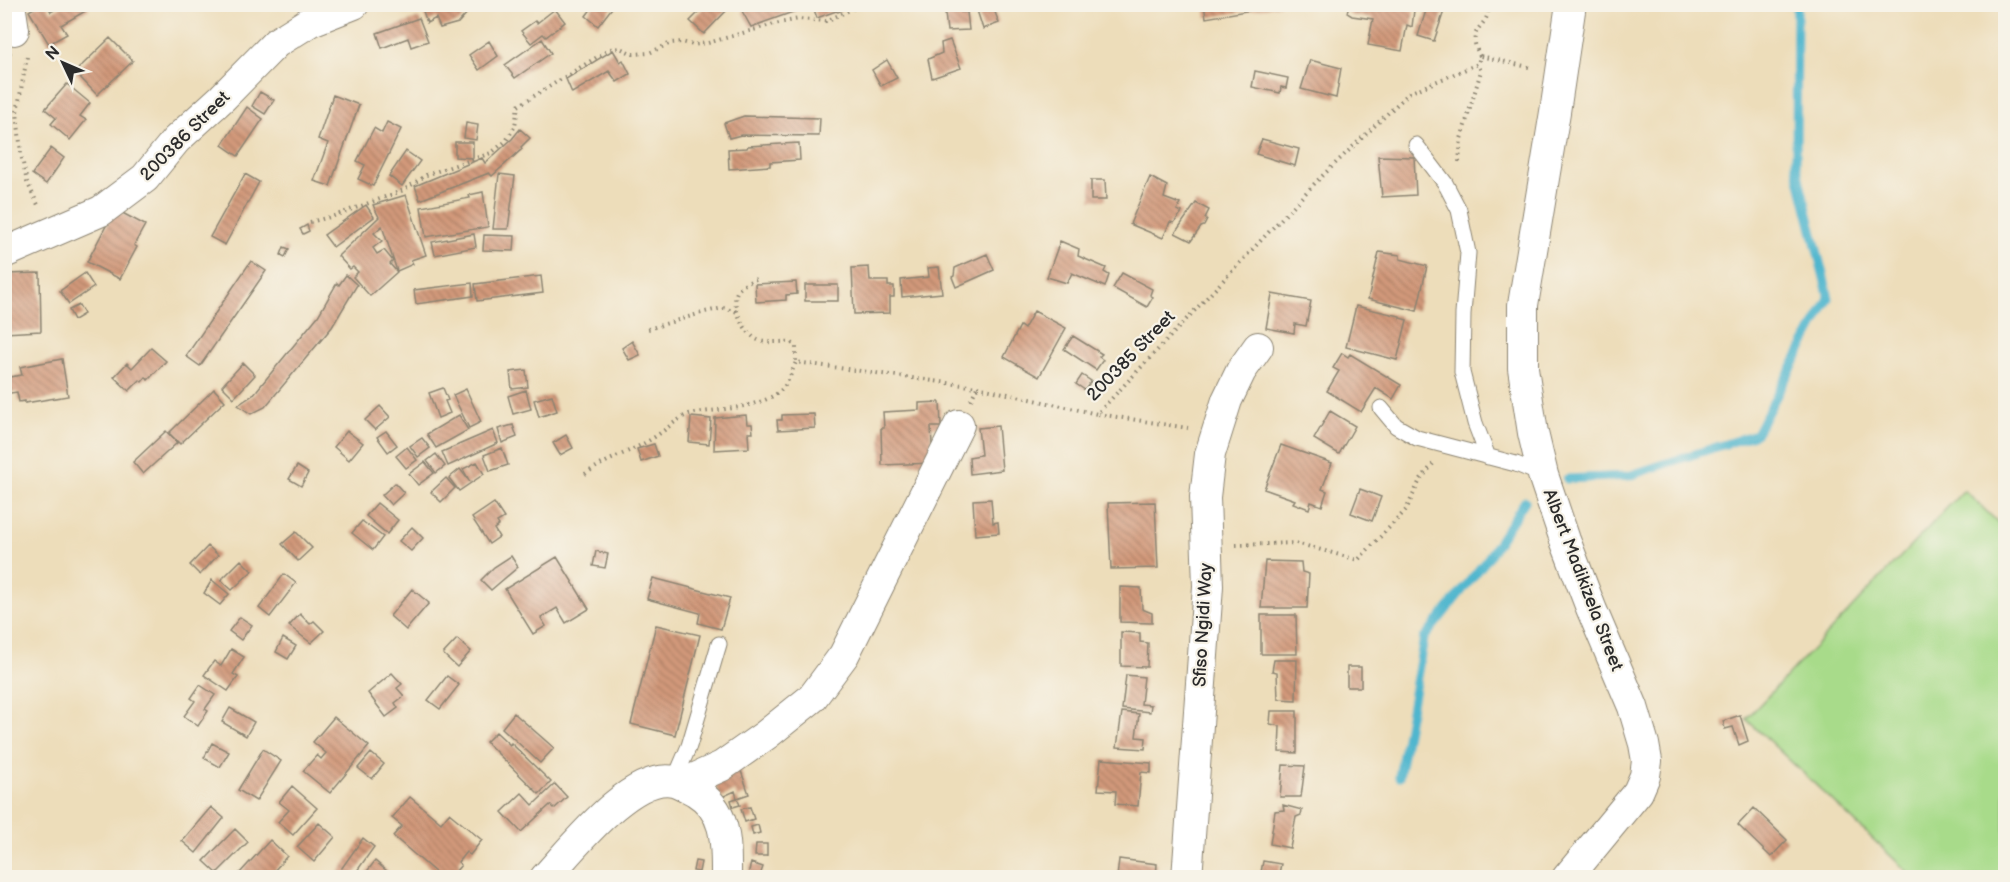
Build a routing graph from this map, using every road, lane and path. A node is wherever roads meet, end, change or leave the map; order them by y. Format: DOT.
graph roads {
  1 [pos="354,4"];
  2 [pos="863,4"];
  3 [pos="1488,4"];
  4 [pos="1571,4"];
  5 [pos="12,17"];
  6 [pos="1480,56"];
  7 [pos="1560,74"];
  8 [pos="1416,145"];
  9 [pos="310,222"];
  10 [pos="52,232"];
  11 [pos="4,253"];
  12 [pos="756,279"];
  13 [pos="739,312"];
  14 [pos="648,329"];
  15 [pos="1258,347"];
  16 [pos="796,362"];
  17 [pos="1381,408"];
  18 [pos="1097,414"];
  19 [pos="959,425"];
  20 [pos="1216,432"];
  21 [pos="1453,448"];
  22 [pos="1488,457"];
  23 [pos="585,474"];
  24 [pos="1543,475"];
  25 [pos="1206,546"];
  26 [pos="719,644"];
  27 [pos="678,783"];
  28 [pos="545,878"];
  29 [pos="726,878"];
  30 [pos="1187,878"];
  31 [pos="1567,878"];
  1 -- 10 [label="street, 200386 Street"];
  2 -- 9 [label="path"];
  3 -- 6 [label="path"];
  4 -- 7 [label="street, Albert Madikizela Street"];
  5 -- 10 [label="path"];
  6 -- 7 [label="path"];
  6 -- 18 [label="path, 200385 Street"];
  7 -- 24 [label="street, Albert Madikizela Street"];
  8 -- 22 [label="lane"];
  10 -- 11 [label="street, 200386 Street"];
  12 -- 13 [label="path"];
  13 -- 14 [label="path"];
  13 -- 16 [label="path"];
  15 -- 20 [label="street, Sfiso Ngidi Way"];
  16 -- 18 [label="path, 200385 Street"];
  16 -- 23 [label="path"];
  17 -- 21 [label="lane"];
  18 -- 20 [label="path"];
  19 -- 27 [label="street"];
  20 -- 25 [label="street, Sfiso Ngidi Way"];
  21 -- 22 [label="lane"];
  21 -- 25 [label="path"];
  22 -- 24 [label="lane"];
  24 -- 31 [label="street, Albert Madikizela Street"];
  25 -- 30 [label="street, Sfiso Ngidi Way"];
  26 -- 27 [label="lane"];
  27 -- 28 [label="street"];
  27 -- 29 [label="street"];
}
